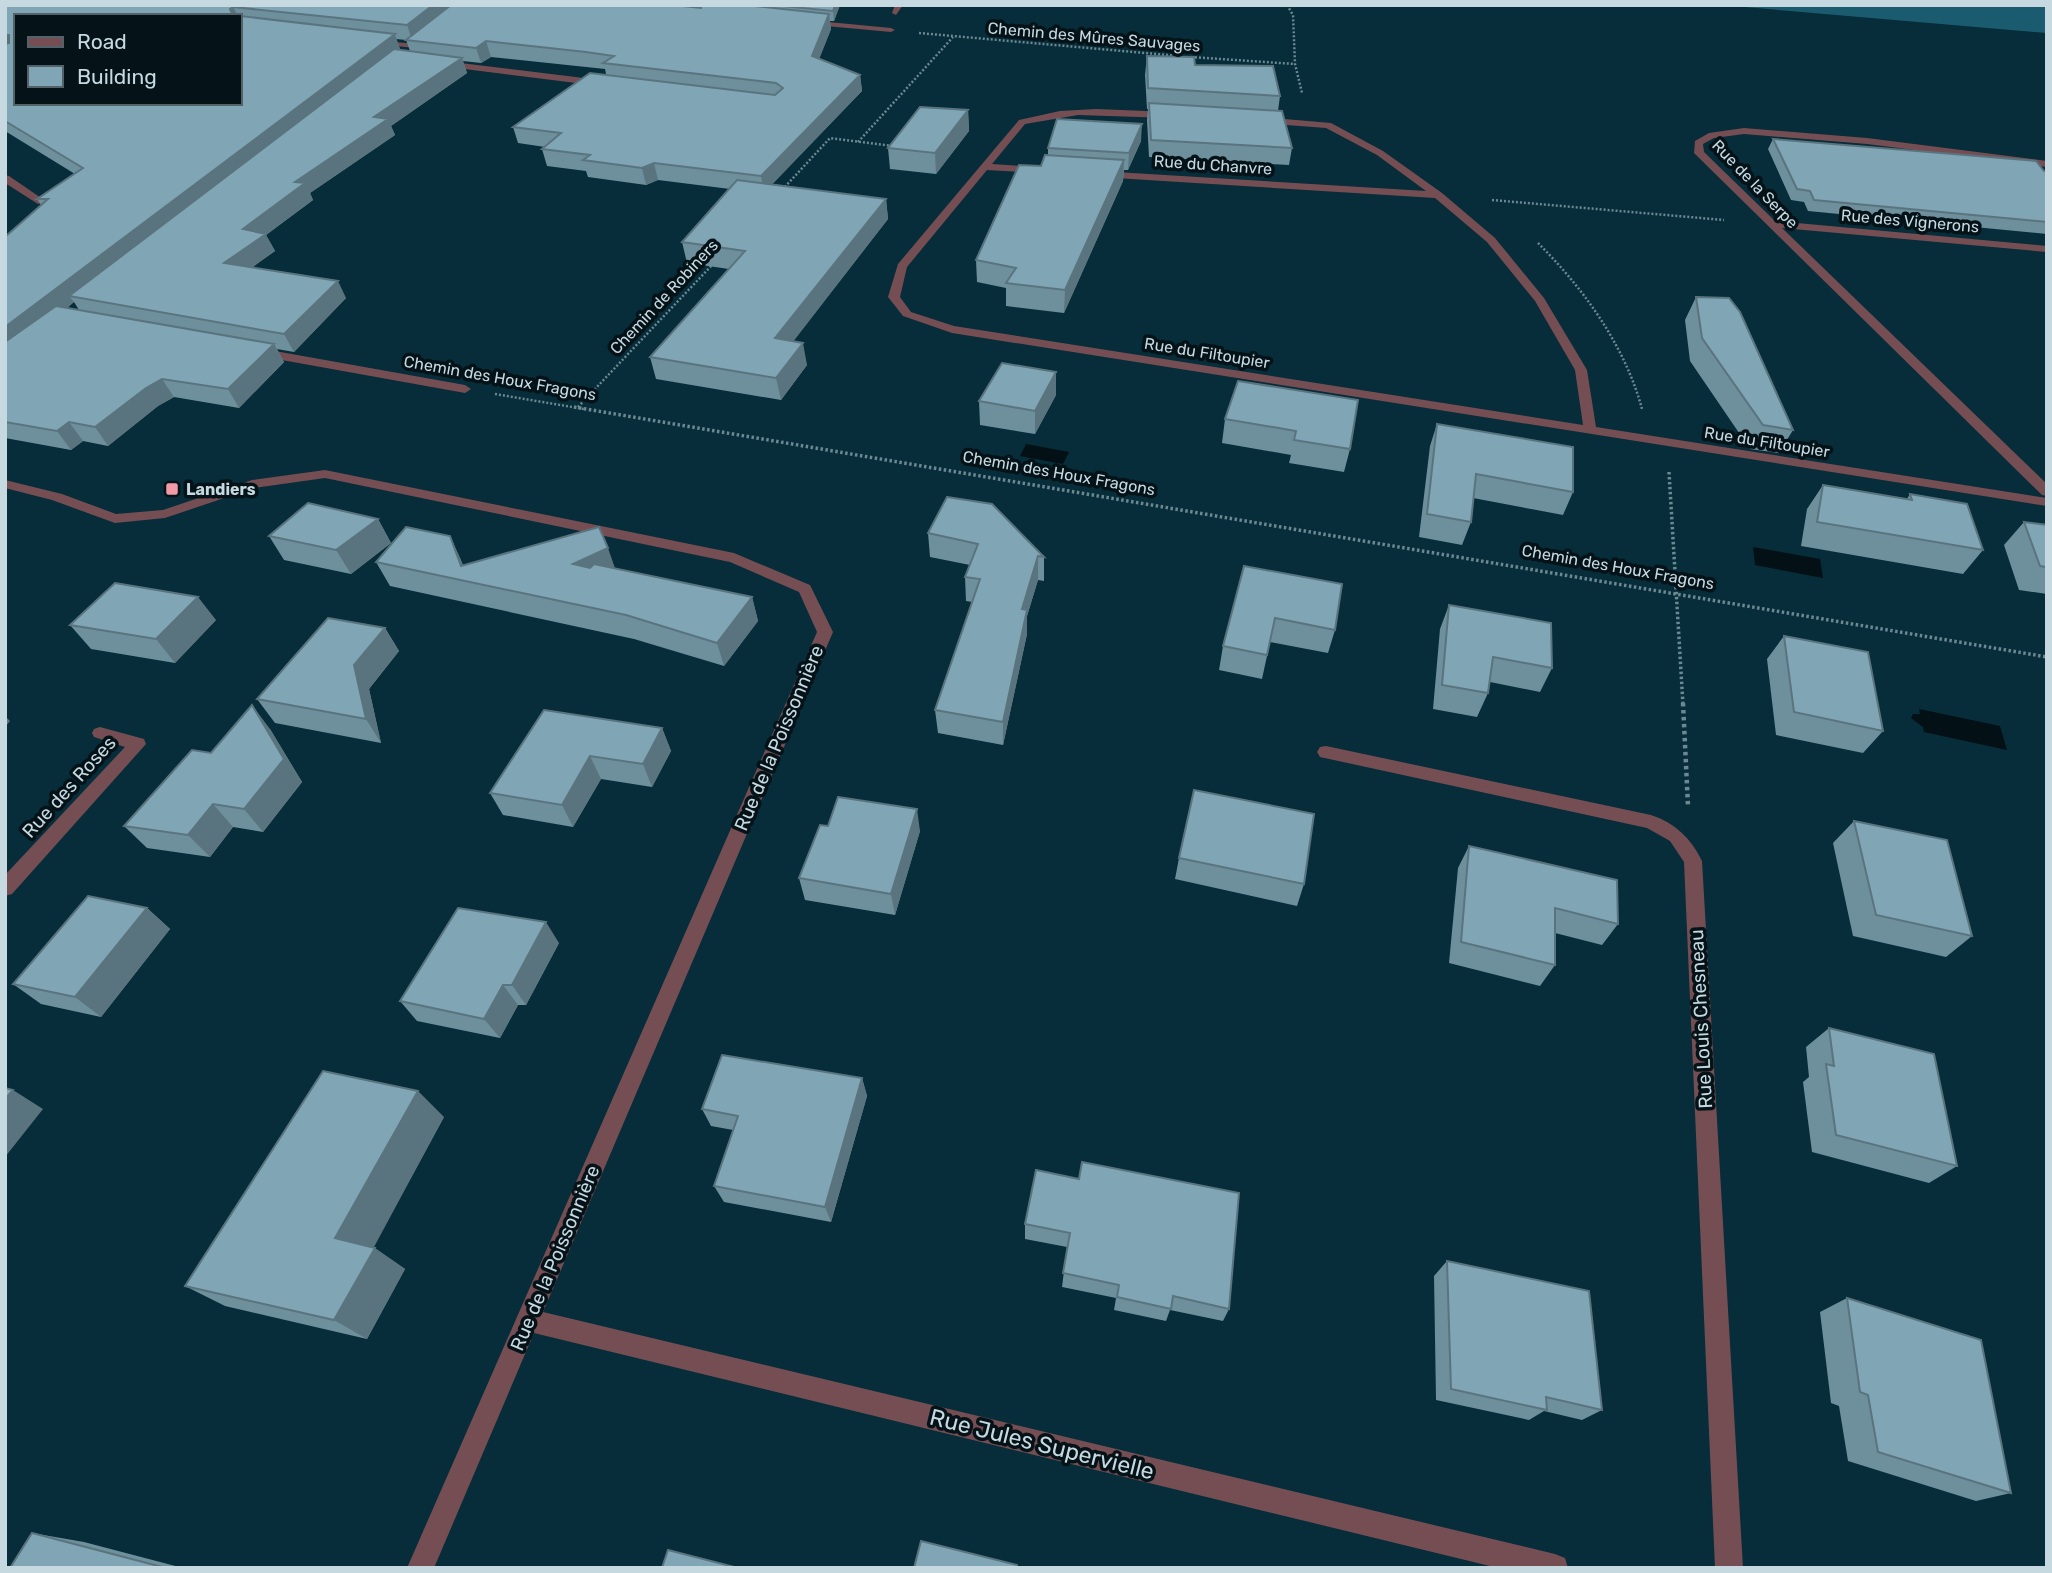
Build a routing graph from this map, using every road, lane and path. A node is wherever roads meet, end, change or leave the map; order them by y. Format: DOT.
graph roads {
  1 [pos="1287,5"];
  2 [pos="798,21"];
  3 [pos="891,30"];
  4 [pos="426,37"];
  5 [pos="954,37"];
  6 [pos="365,40"];
  7 [pos="416,46"];
  8 [pos="398,59"];
  9 [pos="439,64"];
  10 [pos="617,85"];
  11 [pos="1184,116"];
  12 [pos="1251,120"];
  13 [pos="858,142"];
  14 [pos="898,147"];
  15 [pos="2047,164"];
  16 [pos="985,167"];
  17 [pos="1054,171"];
  18 [pos="1081,173"];
  19 [pos="5,178"];
  20 [pos="1438,195"];
  21 [pos="774,198"];
  22 [pos="41,202"];
  23 [pos="1770,224"];
  24 [pos="2047,249"];
  25 [pos="718,258"];
  26 [pos="245,349"];
  27 [pos="465,389"];
  28 [pos="578,408"];
  29 [pos="1590,430"];
  30 [pos="1667,442"];
  31 [pos="5,484"];
  32 [pos="2047,492"];
  33 [pos="2047,502"];
  34 [pos="1678,593"];
  35 [pos="2047,657"];
  36 [pos="100,733"];
  37 [pos="1326,752"];
  38 [pos="1676,836"];
  39 [pos="5,888"];
  40 [pos="528,1320"];
  41 [pos="420,1568"];
  42 [pos="1555,1568"];
  43 [pos="1729,1568"];
  1 -- 5 [label="path, Chemin des Mûres Sauvages"];
  2 -- 3 [label="street"];
  3 -- 5 [label="path, Chemin des Mûres Sauvages"];
  4 -- 7 [label="street"];
  5 -- 13 [label="path"];
  6 -- 7 [label="street"];
  7 -- 8 [label="street"];
  9 -- 10 [label="street"];
  11 -- 16 [label="street, Rue du Filtoupier"];
  12 -- 20 [label="street"];
  13 -- 14 [label="path"];
  13 -- 21 [label="path"];
  15 -- 23 [label="street, Rue de la Serpe"];
  16 -- 17 [label="street"];
  16 -- 29 [label="street, Rue du Filtoupier"];
  18 -- 20 [label="street, Rue du Chanvre"];
  19 -- 22 [label="street"];
  20 -- 23 [label="path"];
  20 -- 29 [label="street"];
  23 -- 24 [label="street, Rue des Vignerons"];
  23 -- 32 [label="street, Rue de la Serpe"];
  25 -- 28 [label="path, Chemin de Robiners"];
  26 -- 27 [label="street, Chemin des Houx Fragons"];
  27 -- 28 [label="path, Chemin des Houx Fragons"];
  28 -- 34 [label="path, Chemin des Houx Fragons"];
  29 -- 30 [label="street, Rue du Filtoupier"];
  30 -- 33 [label="street, Rue du Filtoupier"];
  30 -- 34 [label="path"];
  31 -- 40 [label="street, Rue de la Poissonnière"];
  34 -- 35 [label="path, Chemin des Houx Fragons"];
  34 -- 38 [label="path"];
  36 -- 39 [label="street, Rue des Roses"];
  37 -- 38 [label="street"];
  38 -- 43 [label="street, Rue Louis Chesneau"];
  40 -- 41 [label="street, Rue de la Poissonnière"];
  40 -- 42 [label="street, Rue Jules Supervielle"];
}
